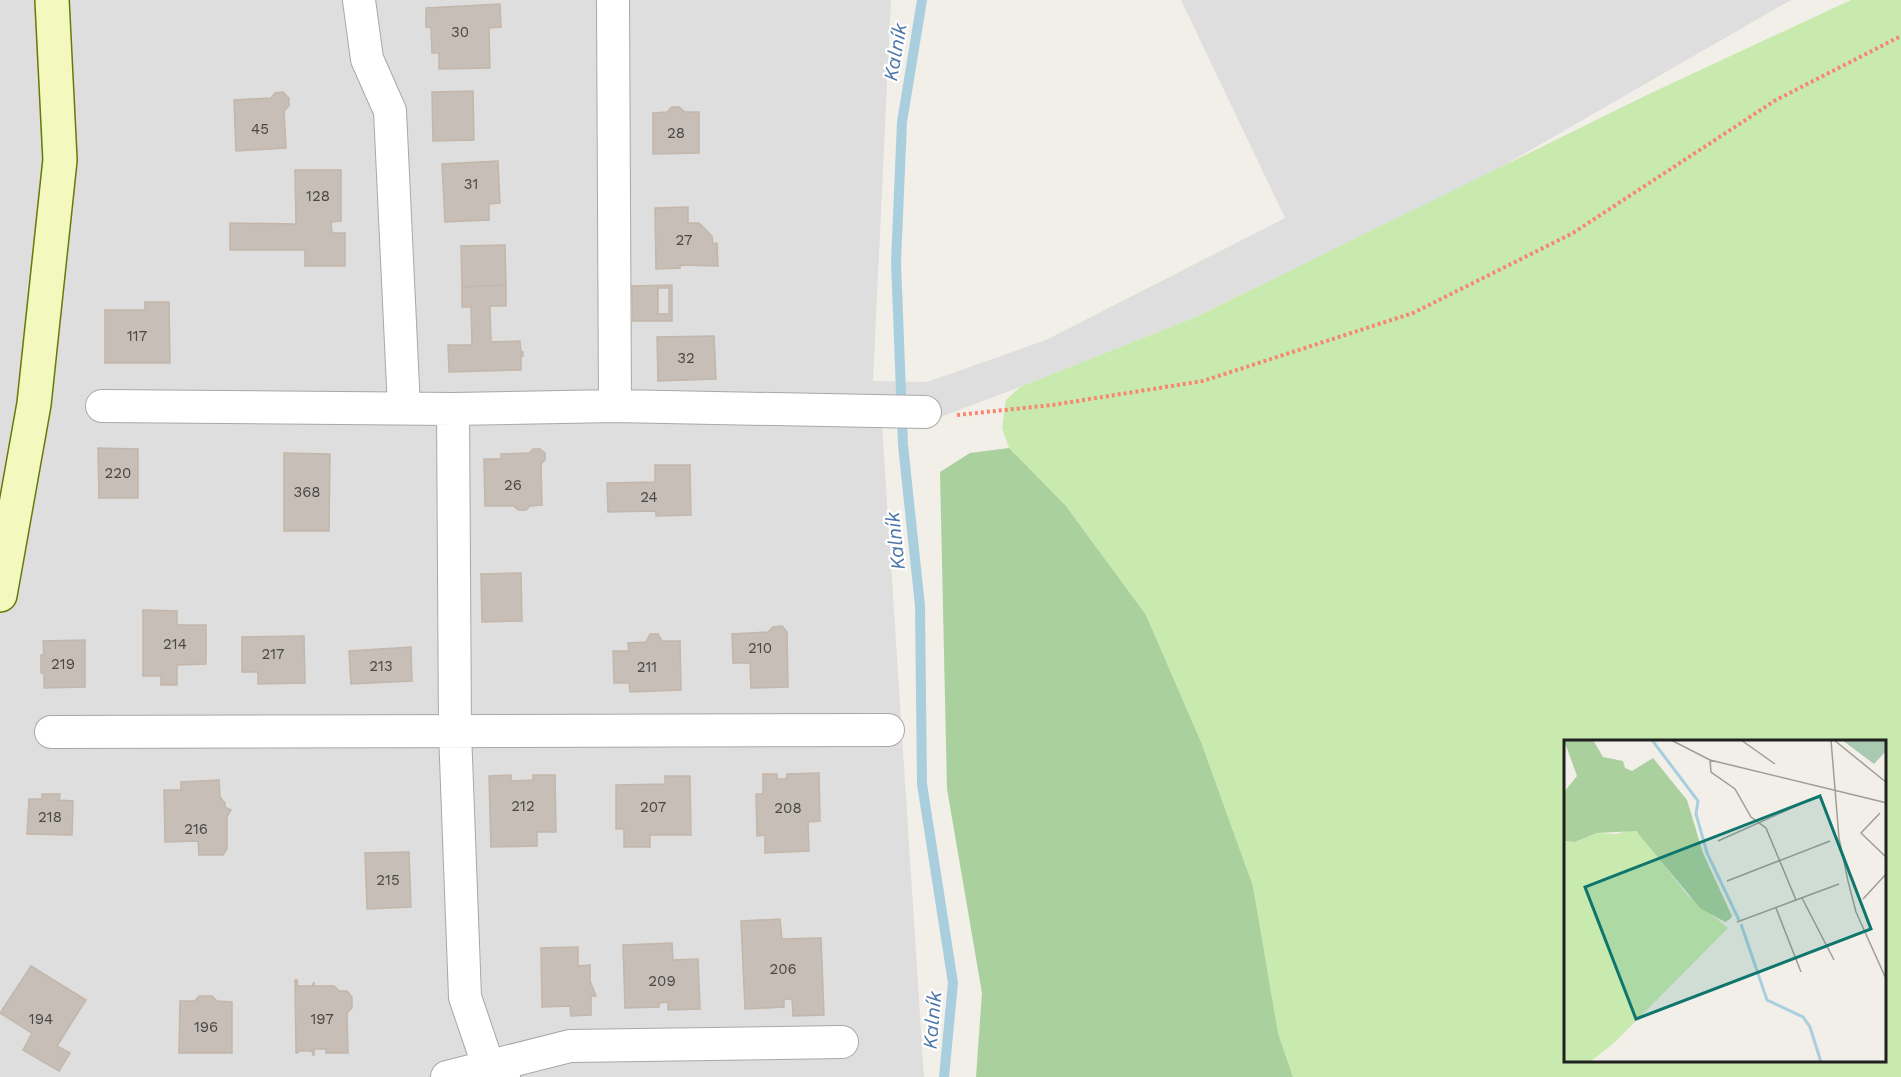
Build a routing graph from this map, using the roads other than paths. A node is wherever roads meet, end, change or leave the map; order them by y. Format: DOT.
graph roads {
  1 [pos="51,0"];
  2 [pos="359,0"];
  3 [pos="612,0"];
  4 [pos="102,406"];
  5 [pos="615,406"];
  6 [pos="404,408"];
  7 [pos="453,409"];
  8 [pos="925,412"];
  9 [pos="0,595"];
  10 [pos="888,730"];
  11 [pos="51,732"];
  12 [pos="455,732"];
  13 [pos="842,1042"];
  14 [pos="496,1072"];
  15 [pos="447,1077"];
  1 -- 9 [label="street"];
  2 -- 6 [label="street"];
  3 -- 5 [label="street"];
  4 -- 6 [label="street"];
  5 -- 7 [label="street"];
  5 -- 8 [label="street"];
  6 -- 7 [label="street"];
  7 -- 12 [label="street"];
  10 -- 12 [label="street"];
  11 -- 12 [label="street"];
  12 -- 14 [label="street"];
  13 -- 14 [label="street"];
  14 -- 15 [label="street"];
}
